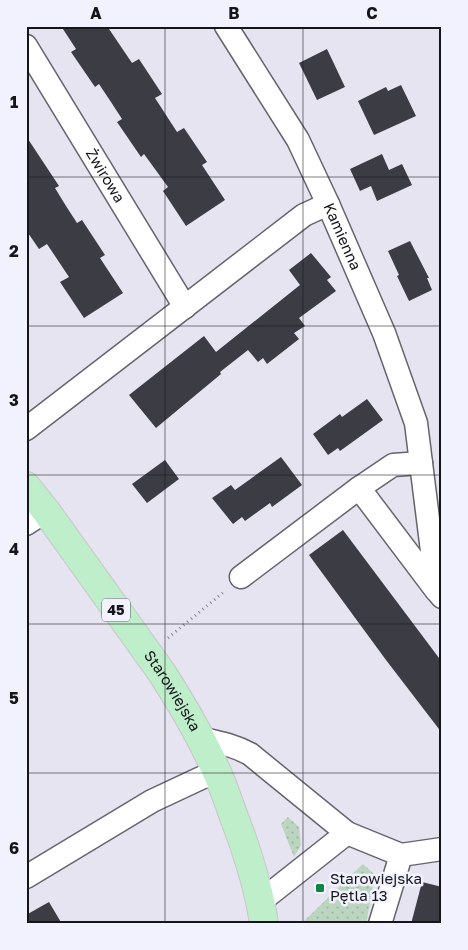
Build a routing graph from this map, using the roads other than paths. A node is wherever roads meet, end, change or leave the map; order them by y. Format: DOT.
graph roads {
  1 [pos="226,26"];
  2 [pos="26,46"];
  3 [pos="328,204"];
  4 [pos="185,307"];
  5 [pos="26,429"];
  6 [pos="421,463"];
  7 [pos="26,486"];
  8 [pos="359,488"];
  9 [pos="36,518"];
  10 [pos="241,577"];
  11 [pos="439,594"];
  12 [pos="200,738"];
  13 [pos="216,771"];
  14 [pos="347,833"];
  15 [pos="442,849"];
  16 [pos="401,855"];
  17 [pos="26,877"];
  18 [pos="262,912"];
  19 [pos="380,924"];
  1 -- 3 [label="street, Kamienna"];
  2 -- 4 [label="street, Żwirowa"];
  3 -- 4 [label="street"];
  3 -- 6 [label="street, Kamienna"];
  4 -- 5 [label="street"];
  6 -- 8 [label="street"];
  6 -- 11 [label="street, Kamienna"];
  7 -- 9 [label="main road, Starowiejska / 45"];
  8 -- 10 [label="street"];
  8 -- 11 [label="street, Kamienna"];
  9 -- 12 [label="main road, Starowiejska / 45"];
  12 -- 13 [label="main road, Starowiejska / 45"];
  12 -- 14 [label="street"];
  13 -- 17 [label="street"];
  13 -- 18 [label="main road, Starowiejska / 45"];
  14 -- 16 [label="street"];
  14 -- 18 [label="street"];
  15 -- 16 [label="street"];
  16 -- 19 [label="street"];
}
